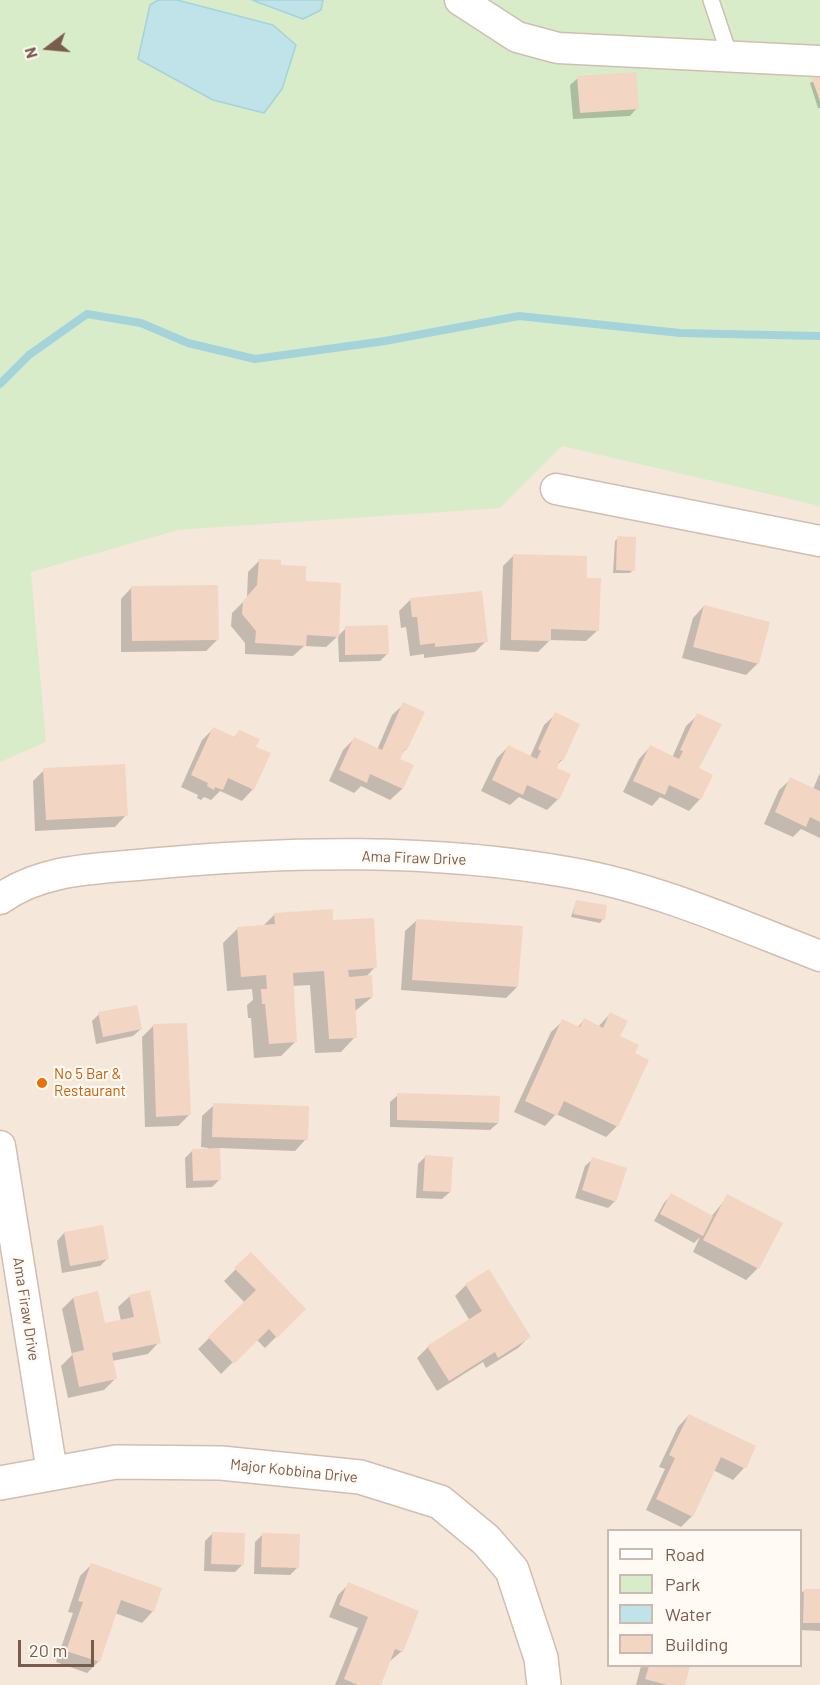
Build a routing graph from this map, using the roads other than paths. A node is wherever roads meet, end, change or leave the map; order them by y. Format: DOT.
graph roads {
  1 [pos="460,0"];
  2 [pos="711,0"];
  3 [pos="730,57"];
  4 [pos="820,61"];
  5 [pos="556,489"];
  6 [pos="820,541"];
  7 [pos="0,899"];
  8 [pos="820,956"];
  9 [pos="0,1146"];
  10 [pos="4,1190"];
  11 [pos="52,1472"];
  12 [pos="0,1483"];
  13 [pos="544,1685"];
  1 -- 3 [label="street"];
  2 -- 3 [label="lane"];
  3 -- 4 [label="street"];
  5 -- 6 [label="street"];
  7 -- 8 [label="street, Ama Firaw Drive"];
  9 -- 10 [label="street, Ama Firaw Drive"];
  10 -- 11 [label="street, Ama Firaw Drive"];
  11 -- 12 [label="street, Major Kobbina Drive"];
  11 -- 13 [label="street, Major Kobbina Drive"];
}
